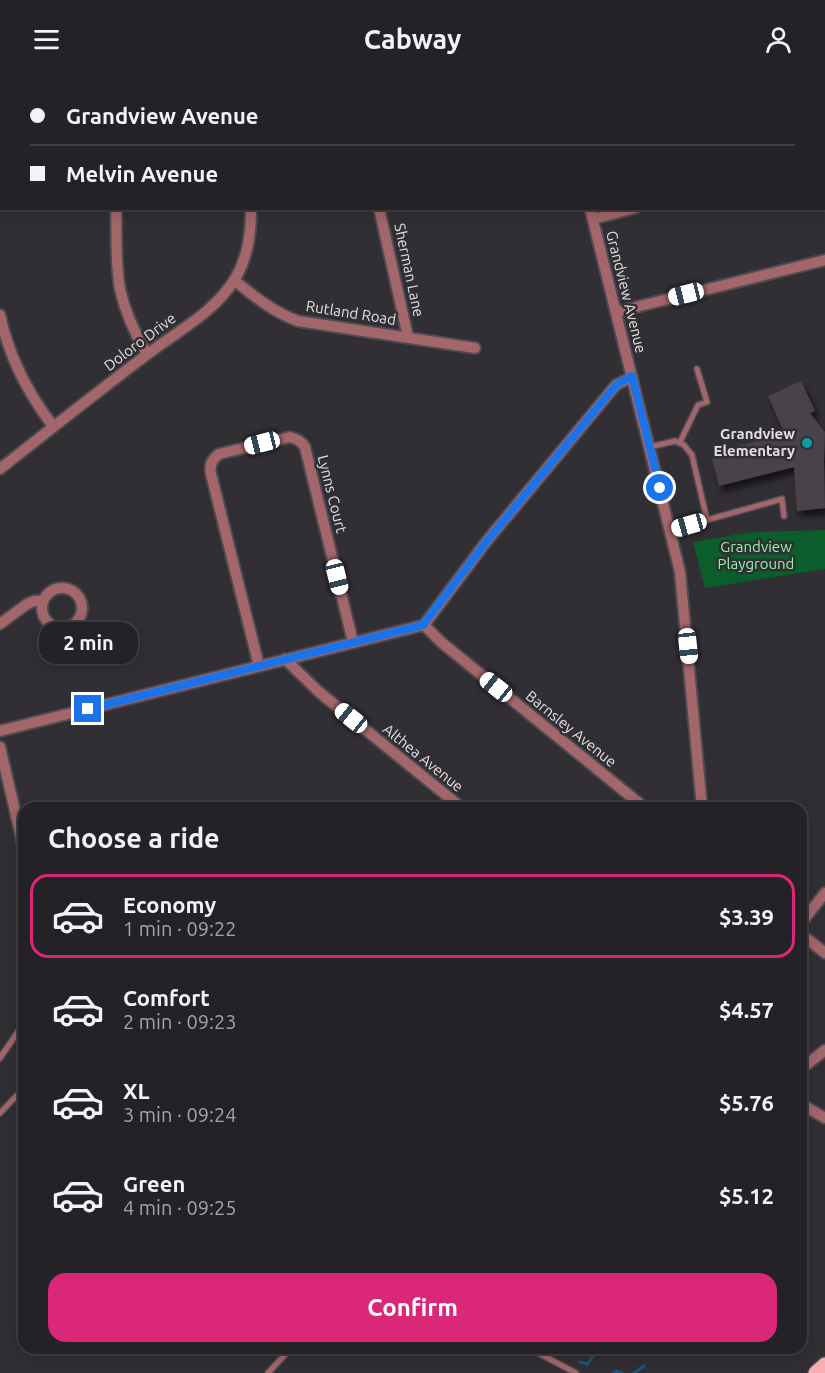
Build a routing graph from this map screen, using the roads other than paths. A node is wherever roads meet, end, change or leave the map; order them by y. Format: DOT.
graph roads {
  1 [pos="116,210"];
  2 [pos="251,210"];
  3 [pos="379,210"];
  4 [pos="620,210"];
  5 [pos="591,214"];
  6 [pos="825,260"];
  7 [pos="234,280"];
  8 [pos="616,312"];
  9 [pos="0,315"];
  10 [pos="408,337"];
  11 [pos="475,348"];
  12 [pos="147,354"];
  13 [pos="697,369"];
  14 [pos="632,376"];
  15 [pos="53,426"];
  16 [pos="680,442"];
  17 [pos="650,447"];
  18 [pos="0,469"];
  19 [pos="784,516"];
  20 [pos="707,520"];
  21 [pos="671,530"];
  22 [pos="43,601"];
  23 [pos="0,624"];
  24 [pos="423,625"];
  25 [pos="353,642"];
  26 [pos="285,659"];
  27 [pos="259,666"];
  28 [pos="0,731"];
  29 [pos="0,747"];
  30 [pos="455,802"];
  31 [pos="638,802"];
  32 [pos="701,802"];
  33 [pos="18,824"];
  34 [pos="825,893"];
  35 [pos="807,916"];
  36 [pos="807,939"];
  37 [pos="825,953"];
  38 [pos="18,1032"];
  39 [pos="825,1050"];
  40 [pos="0,1058"];
  41 [pos="807,1064"];
  42 [pos="18,1094"];
  43 [pos="807,1108"];
  44 [pos="0,1113"];
  45 [pos="825,1118"];
  46 [pos="285,1354"];
  47 [pos="540,1354"];
  48 [pos="825,1365"];
  49 [pos="268,1373"];
  50 [pos="576,1373"];
  51 [pos="816,1373"];
  1 -- 12 [label="street"];
  2 -- 7 [label="street, Doloro Drive"];
  3 -- 10 [label="street, Sherman Lane"];
  4 -- 5 [label="street"];
  5 -- 8 [label="street, Grandview Avenue"];
  6 -- 8 [label="street"];
  7 -- 10 [label="street, Rutland Road"];
  7 -- 12 [label="street, Doloro Drive"];
  8 -- 14 [label="street, Grandview Avenue"];
  9 -- 15 [label="street"];
  10 -- 11 [label="street, Rutland Road"];
  12 -- 15 [label="street, Doloro Drive"];
  13 -- 16 [label="lane"];
  14 -- 17 [label="street, Grandview Avenue"];
  14 -- 24 [label="street"];
  15 -- 18 [label="street, Doloro Drive"];
  16 -- 17 [label="lane"];
  16 -- 20 [label="lane"];
  17 -- 21 [label="street, Grandview Avenue"];
  19 -- 20 [label="lane"];
  20 -- 21 [label="lane"];
  21 -- 32 [label="street, Grandview Avenue"];
  22 -- 23 [label="street"];
  24 -- 25 [label="street"];
  24 -- 31 [label="street, Barnsley Avenue"];
  25 -- 26 [label="street"];
  25 -- 27 [label="street, Lynns Court"];
  26 -- 27 [label="street"];
  26 -- 30 [label="street, Althea Avenue"];
  27 -- 28 [label="street"];
  29 -- 33 [label="street"];
  34 -- 35 [label="street"];
  36 -- 37 [label="street"];
  38 -- 40 [label="lane"];
  39 -- 41 [label="street"];
  42 -- 44 [label="lane"];
  43 -- 45 [label="street"];
  46 -- 49 [label="lane"];
  47 -- 50 [label="lane"];
  48 -- 51 [label="main road"];
}
